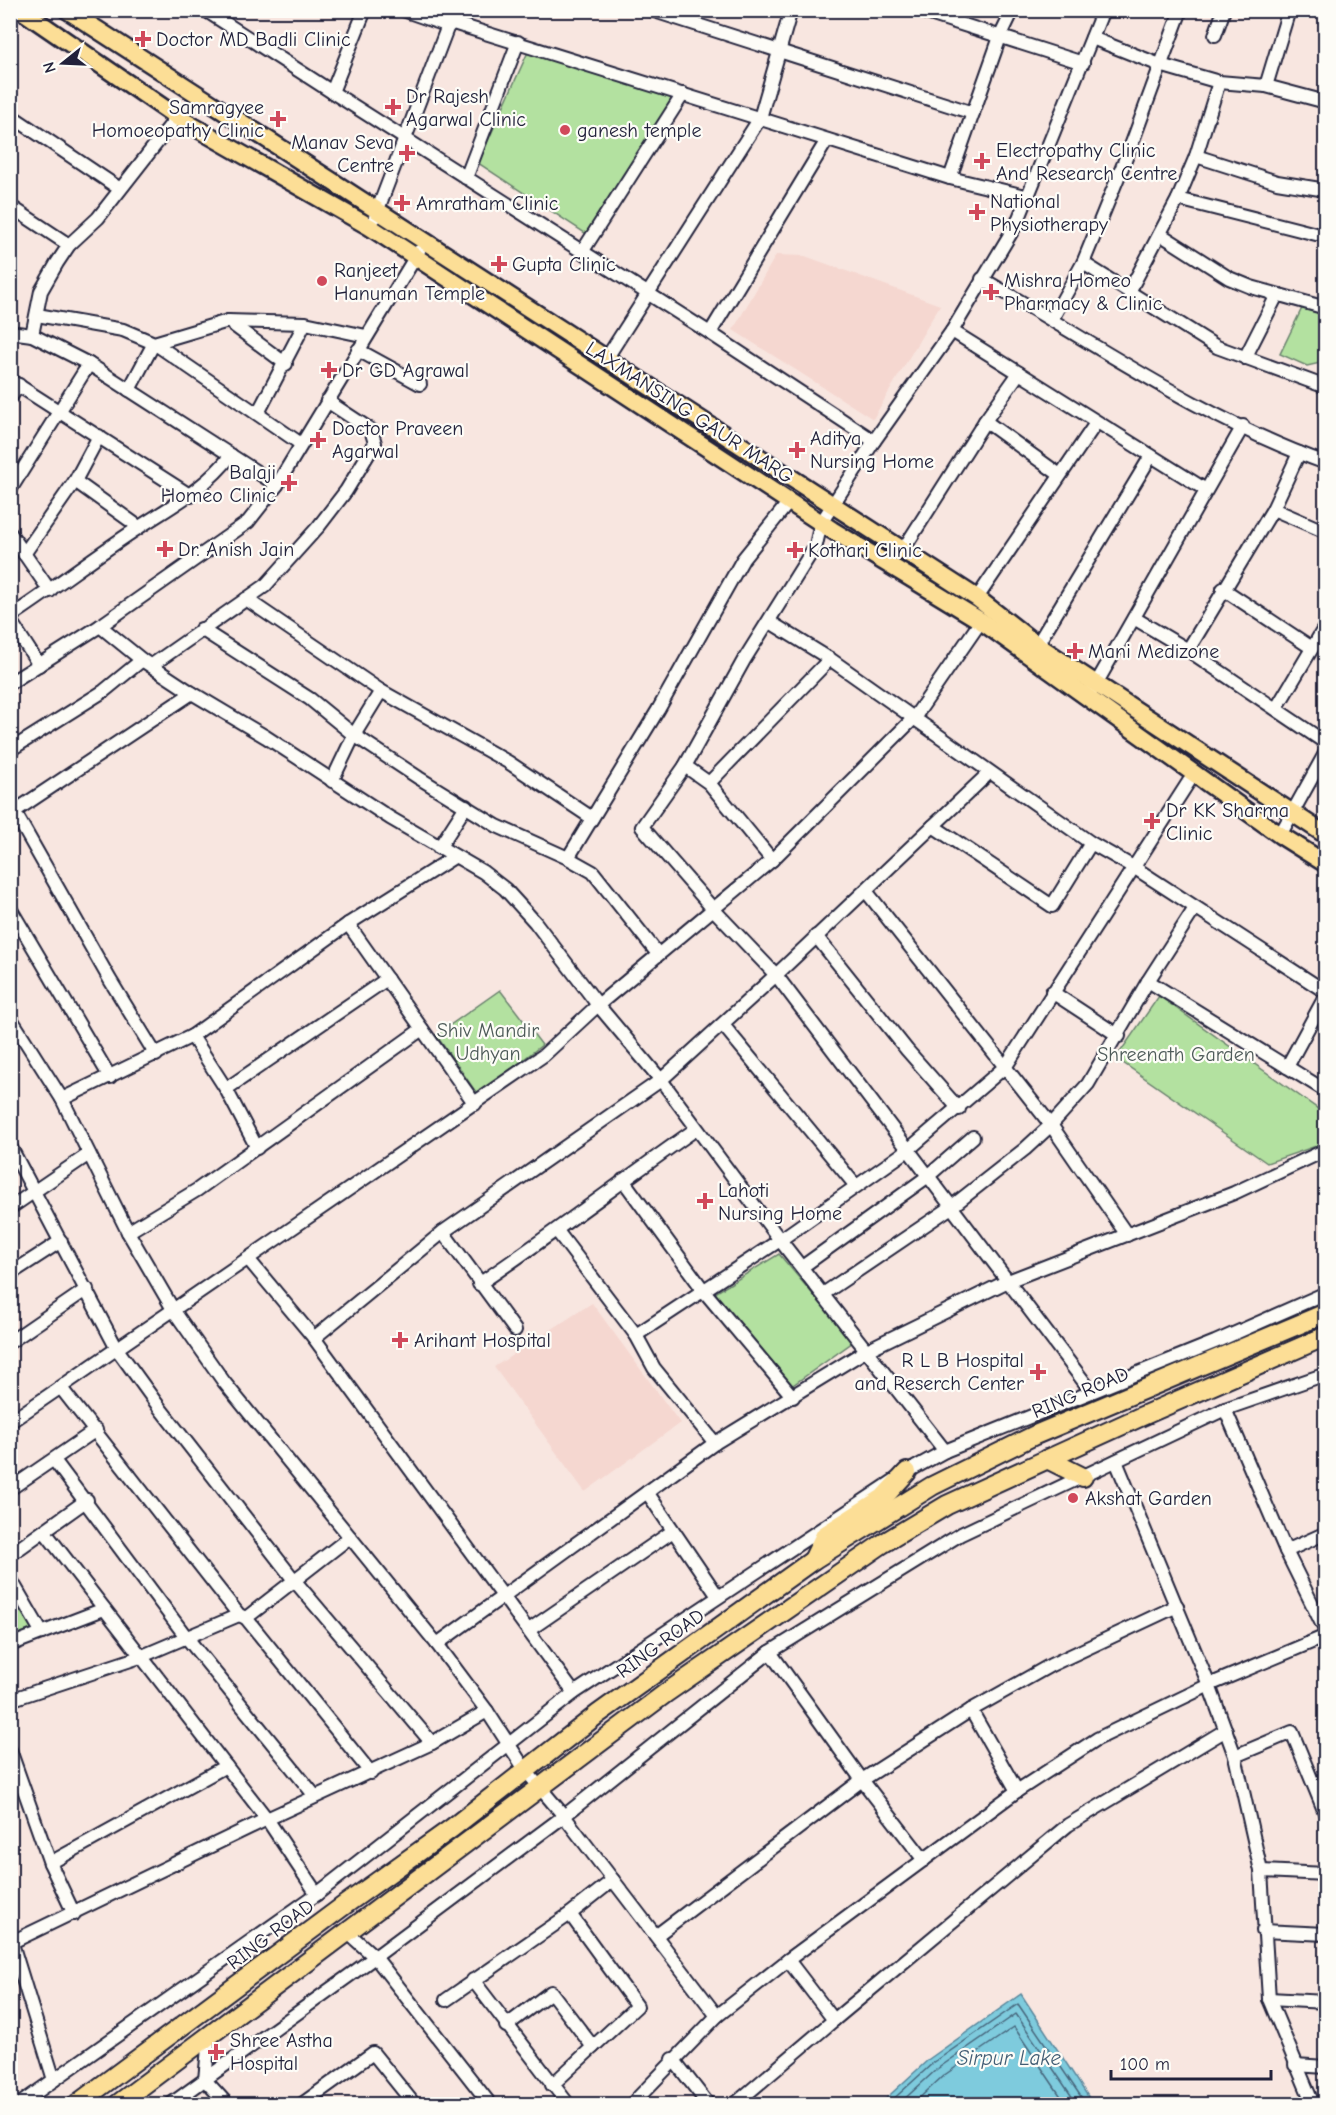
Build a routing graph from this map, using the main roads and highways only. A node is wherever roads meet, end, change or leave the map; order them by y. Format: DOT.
graph roads {
  1 [pos="21,10"];
  2 [pos="67,10"];
  3 [pos="374,219"];
  4 [pos="1092,690"];
  5 [pos="1326,835"];
  6 [pos="1326,864"];
  7 [pos="1326,1313"];
  8 [pos="1326,1336"];
  9 [pos="1047,1459"];
  10 [pos="907,1472"];
  11 [pos="1083,1477"];
  12 [pos="813,1560"];
  13 [pos="77,2104"];
  14 [pos="118,2104"];
  1 -- 3 [label="main road, LAXMANSING GAUR MARG"];
  2 -- 3 [label="main road, LAXMANSING GAUR MARG"];
  3 -- 4 [label="main road, LAXMANSING GAUR MARG"];
  3 -- 4 [label="main road, LAXMANSING GAUR MARG"];
  4 -- 5 [label="main road, LAXMANSING GAUR MARG"];
  4 -- 6 [label="main road, LAXMANSING GAUR MARG"];
  7 -- 12 [label="highway, RING ROAD"];
  8 -- 9 [label="highway"];
  9 -- 11 [label="highway"];
  9 -- 14 [label="highway"];
  10 -- 12 [label="highway"];
  12 -- 13 [label="highway, RING ROAD"];
}
